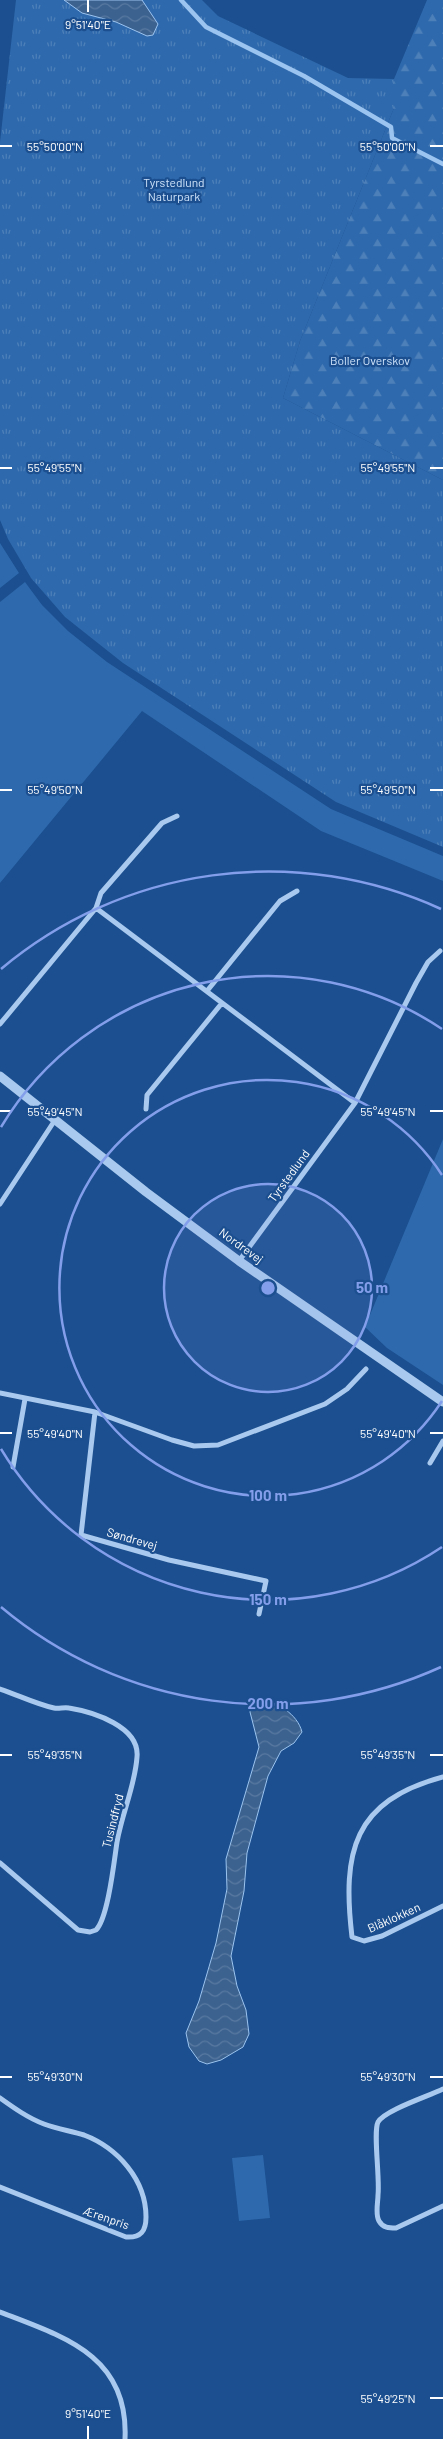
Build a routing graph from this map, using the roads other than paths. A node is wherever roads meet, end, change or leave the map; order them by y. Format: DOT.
graph roads {
  1 [pos="177,816"];
  2 [pos="297,891"];
  3 [pos="96,908"];
  4 [pos="440,951"];
  5 [pos="206,991"];
  6 [pos="222,1003"];
  7 [pos="0,1024"];
  8 [pos="0,1076"];
  9 [pos="355,1103"];
  10 [pos="146,1109"];
  11 [pos="55,1120"];
  12 [pos="0,1204"];
  13 [pos="239,1262"];
  14 [pos="366,1369"];
  15 [pos="0,1393"];
  16 [pos="25,1399"];
  17 [pos="443,1402"];
  18 [pos="95,1412"];
  19 [pos="443,1441"];
  20 [pos="430,1463"];
  21 [pos="13,1467"];
  22 [pos="259,1614"];
  23 [pos="0,1689"];
  24 [pos="443,1777"];
  25 [pos="0,1863"];
  26 [pos="443,1906"];
  27 [pos="443,2089"];
  28 [pos="0,2098"];
  29 [pos="0,2187"];
  30 [pos="443,2206"];
  31 [pos="0,2312"];
  32 [pos="125,2439"];
  1 -- 3 [label="street"];
  2 -- 5 [label="street"];
  3 -- 5 [label="street"];
  3 -- 7 [label="street"];
  4 -- 9 [label="street, Tyrstedlund"];
  5 -- 6 [label="street"];
  6 -- 9 [label="street"];
  6 -- 10 [label="street"];
  8 -- 11 [label="street, Nordrevej"];
  9 -- 13 [label="street, Tyrstedlund"];
  11 -- 12 [label="street"];
  11 -- 13 [label="street, Nordrevej"];
  13 -- 17 [label="street, Nordrevej"];
  14 -- 18 [label="street"];
  15 -- 16 [label="street"];
  16 -- 18 [label="street"];
  16 -- 21 [label="street"];
  18 -- 22 [label="street, Søndrevej"];
  19 -- 20 [label="street"];
  23 -- 25 [label="street, Tusindfryd"];
  24 -- 26 [label="street, Blåklokken"];
  27 -- 30 [label="street"];
  28 -- 29 [label="street, Ærenpris"];
  31 -- 32 [label="street"];
}
